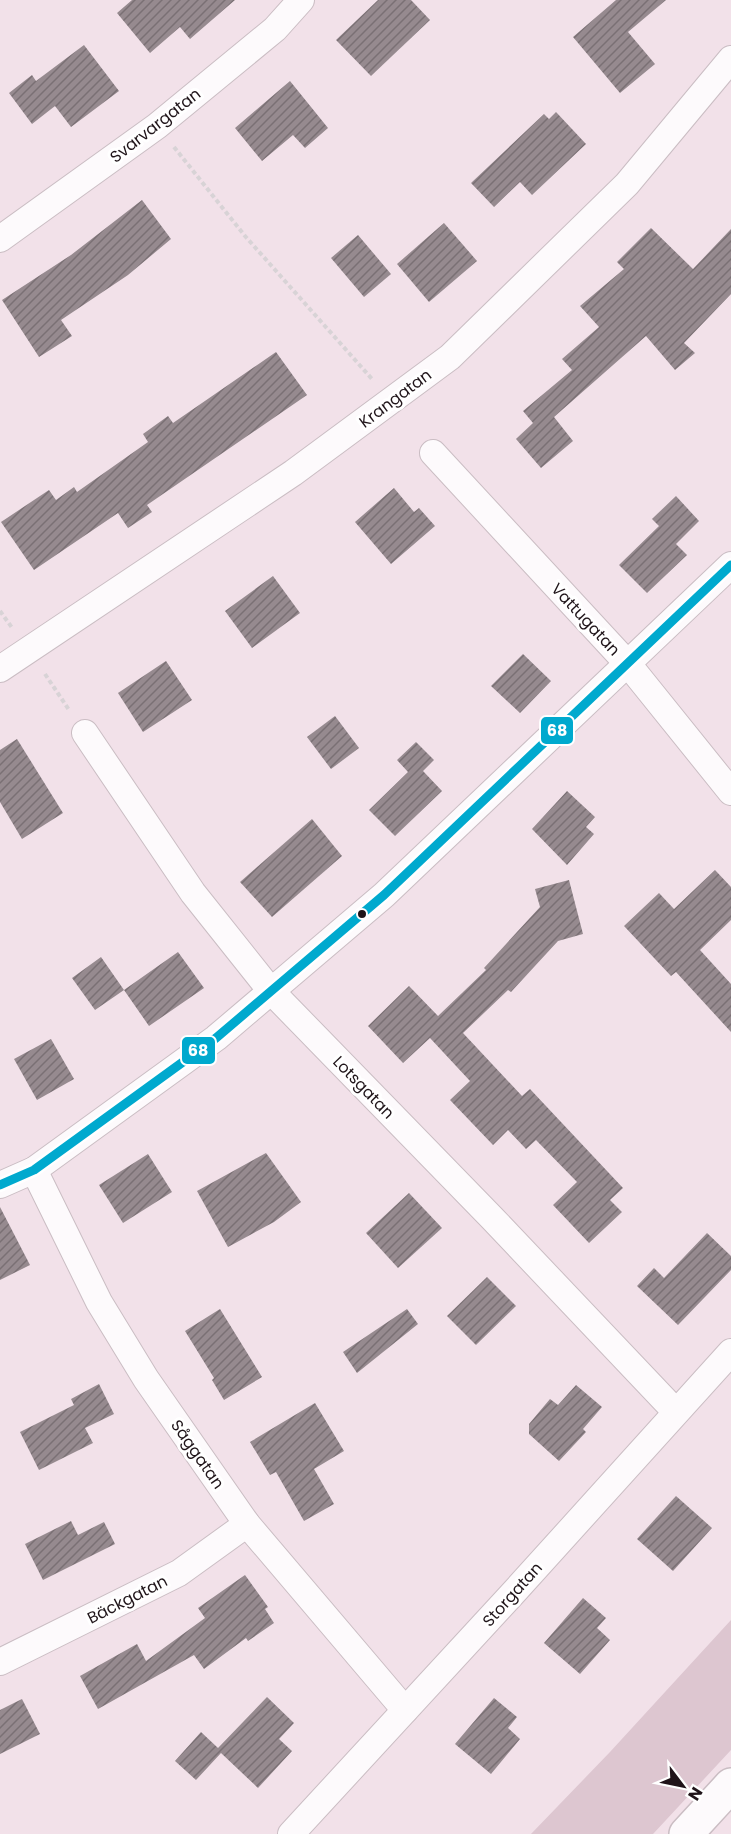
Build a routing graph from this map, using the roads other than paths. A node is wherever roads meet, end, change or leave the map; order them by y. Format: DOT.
graph roads {
  1 [pos="301,0"];
  2 [pos="729,66"];
  3 [pos="0,239"];
  4 [pos="433,453"];
  5 [pos="731,565"];
  6 [pos="628,664"];
  7 [pos="0,669"];
  8 [pos="85,733"];
  9 [pos="731,792"];
  10 [pos="271,991"];
  11 [pos="34,1170"];
  12 [pos="0,1185"];
  13 [pos="731,1352"];
  14 [pos="676,1412"];
  15 [pos="247,1524"];
  16 [pos="0,1662"];
  17 [pos="405,1710"];
  18 [pos="731,1785"];
  19 [pos="291,1834"];
  20 [pos="686,1834"];
  1 -- 3 [label="street, Svarvargatan"];
  2 -- 7 [label="street, Krangatan"];
  4 -- 6 [label="street, Vattugatan"];
  5 -- 6 [label="street"];
  6 -- 9 [label="street, Vattugatan"];
  6 -- 10 [label="street"];
  8 -- 10 [label="street, Lotsgatan"];
  10 -- 11 [label="street"];
  10 -- 14 [label="street, Lotsgatan"];
  11 -- 12 [label="street"];
  11 -- 15 [label="street, Såggatan"];
  13 -- 14 [label="street, Storgatan"];
  14 -- 17 [label="street, Storgatan"];
  15 -- 16 [label="street, Bäckgatan"];
  15 -- 17 [label="street, Såggatan"];
  17 -- 19 [label="street, Storgatan"];
  18 -- 20 [label="main road"];
}
